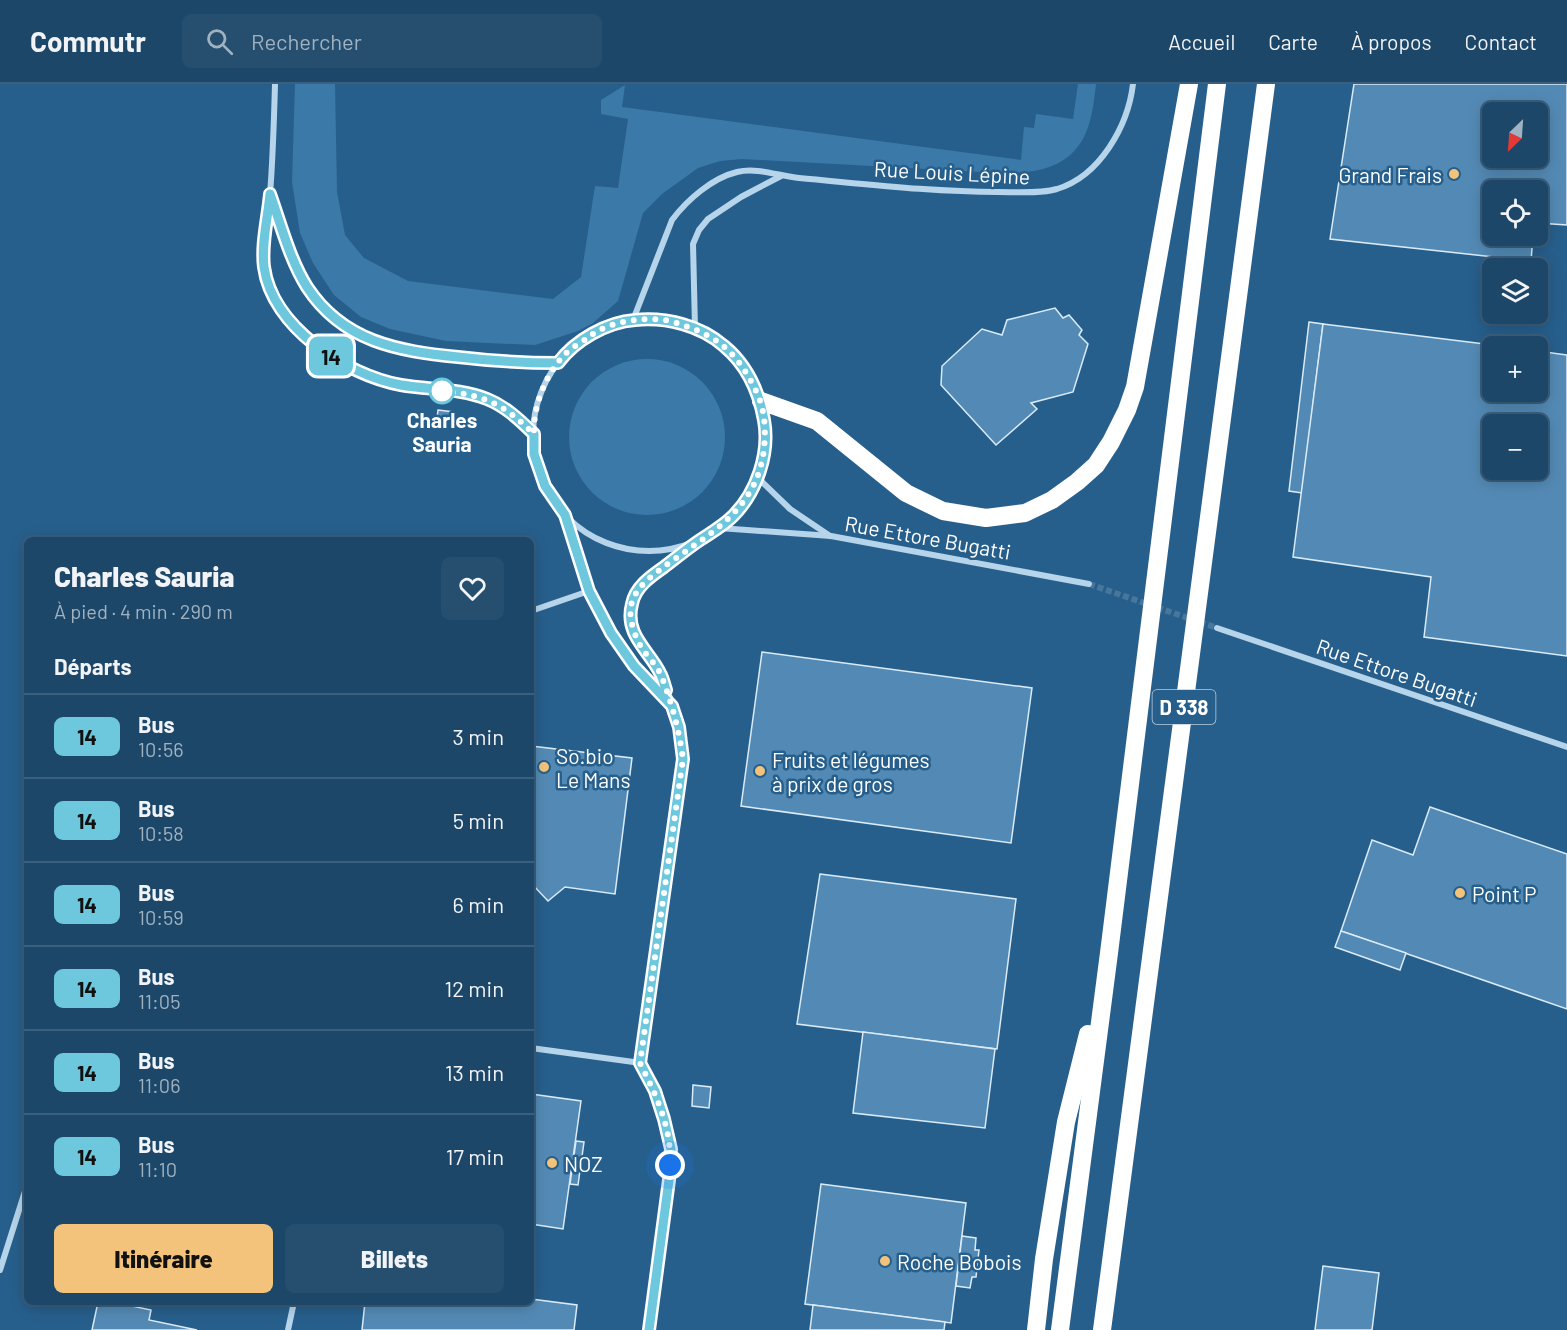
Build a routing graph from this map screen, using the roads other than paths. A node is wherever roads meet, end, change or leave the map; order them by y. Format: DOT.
graph roads {
  1 [pos="275,84"];
  2 [pos="1133,84"];
  3 [pos="1189,84"];
  4 [pos="1217,84"];
  5 [pos="1266,84"];
  6 [pos="782,176"];
  7 [pos="270,194"];
  8 [pos="633,320"];
  9 [pos="695,328"];
  10 [pos="558,363"];
  11 [pos="761,401"];
  12 [pos="534,434"];
  13 [pos="757,477"];
  14 [pos="565,515"];
  15 [pos="719,528"];
  16 [pos="831,536"];
  17 [pos="701,539"];
  18 [pos="1089,584"];
  19 [pos="589,591"];
  20 [pos="534,610"];
  21 [pos="1217,628"];
  22 [pos="672,706"];
  23 [pos="1567,747"];
  24 [pos="1109,953"];
  25 [pos="534,1048"];
  26 [pos="640,1063"];
  27 [pos="24,1194"];
  28 [pos="0,1270"];
  29 [pos="293,1305"];
  30 [pos="288,1330"];
  31 [pos="649,1330"];
  32 [pos="1036,1330"];
  33 [pos="1060,1330"];
  34 [pos="1102,1330"];
  1 -- 7 [label="street"];
  2 -- 6 [label="street, Rue Louis Lépine"];
  3 -- 11 [label="highway"];
  4 -- 24 [label="highway, D 338"];
  5 -- 34 [label="highway, D 338"];
  6 -- 8 [label="street, Rue Louis Lépine"];
  6 -- 9 [label="street"];
  7 -- 10 [label="street"];
  7 -- 12 [label="street"];
  8 -- 9 [label="street"];
  8 -- 10 [label="street"];
  9 -- 11 [label="street"];
  10 -- 12 [label="street"];
  11 -- 13 [label="street"];
  12 -- 14 [label="street"];
  13 -- 15 [label="street"];
  13 -- 16 [label="street, Rue Ettore Bugatti"];
  14 -- 17 [label="street"];
  14 -- 19 [label="street"];
  15 -- 16 [label="street, Rue Ettore Bugatti"];
  15 -- 17 [label="street"];
  16 -- 18 [label="street, Rue Ettore Bugatti"];
  17 -- 22 [label="street"];
  19 -- 20 [label="street"];
  19 -- 22 [label="street"];
  21 -- 23 [label="street, Rue Ettore Bugatti"];
  22 -- 26 [label="street"];
  24 -- 32 [label="highway"];
  24 -- 33 [label="highway, D 338"];
  25 -- 26 [label="street"];
  26 -- 31 [label="street"];
  27 -- 28 [label="street"];
  29 -- 30 [label="street"];
}
